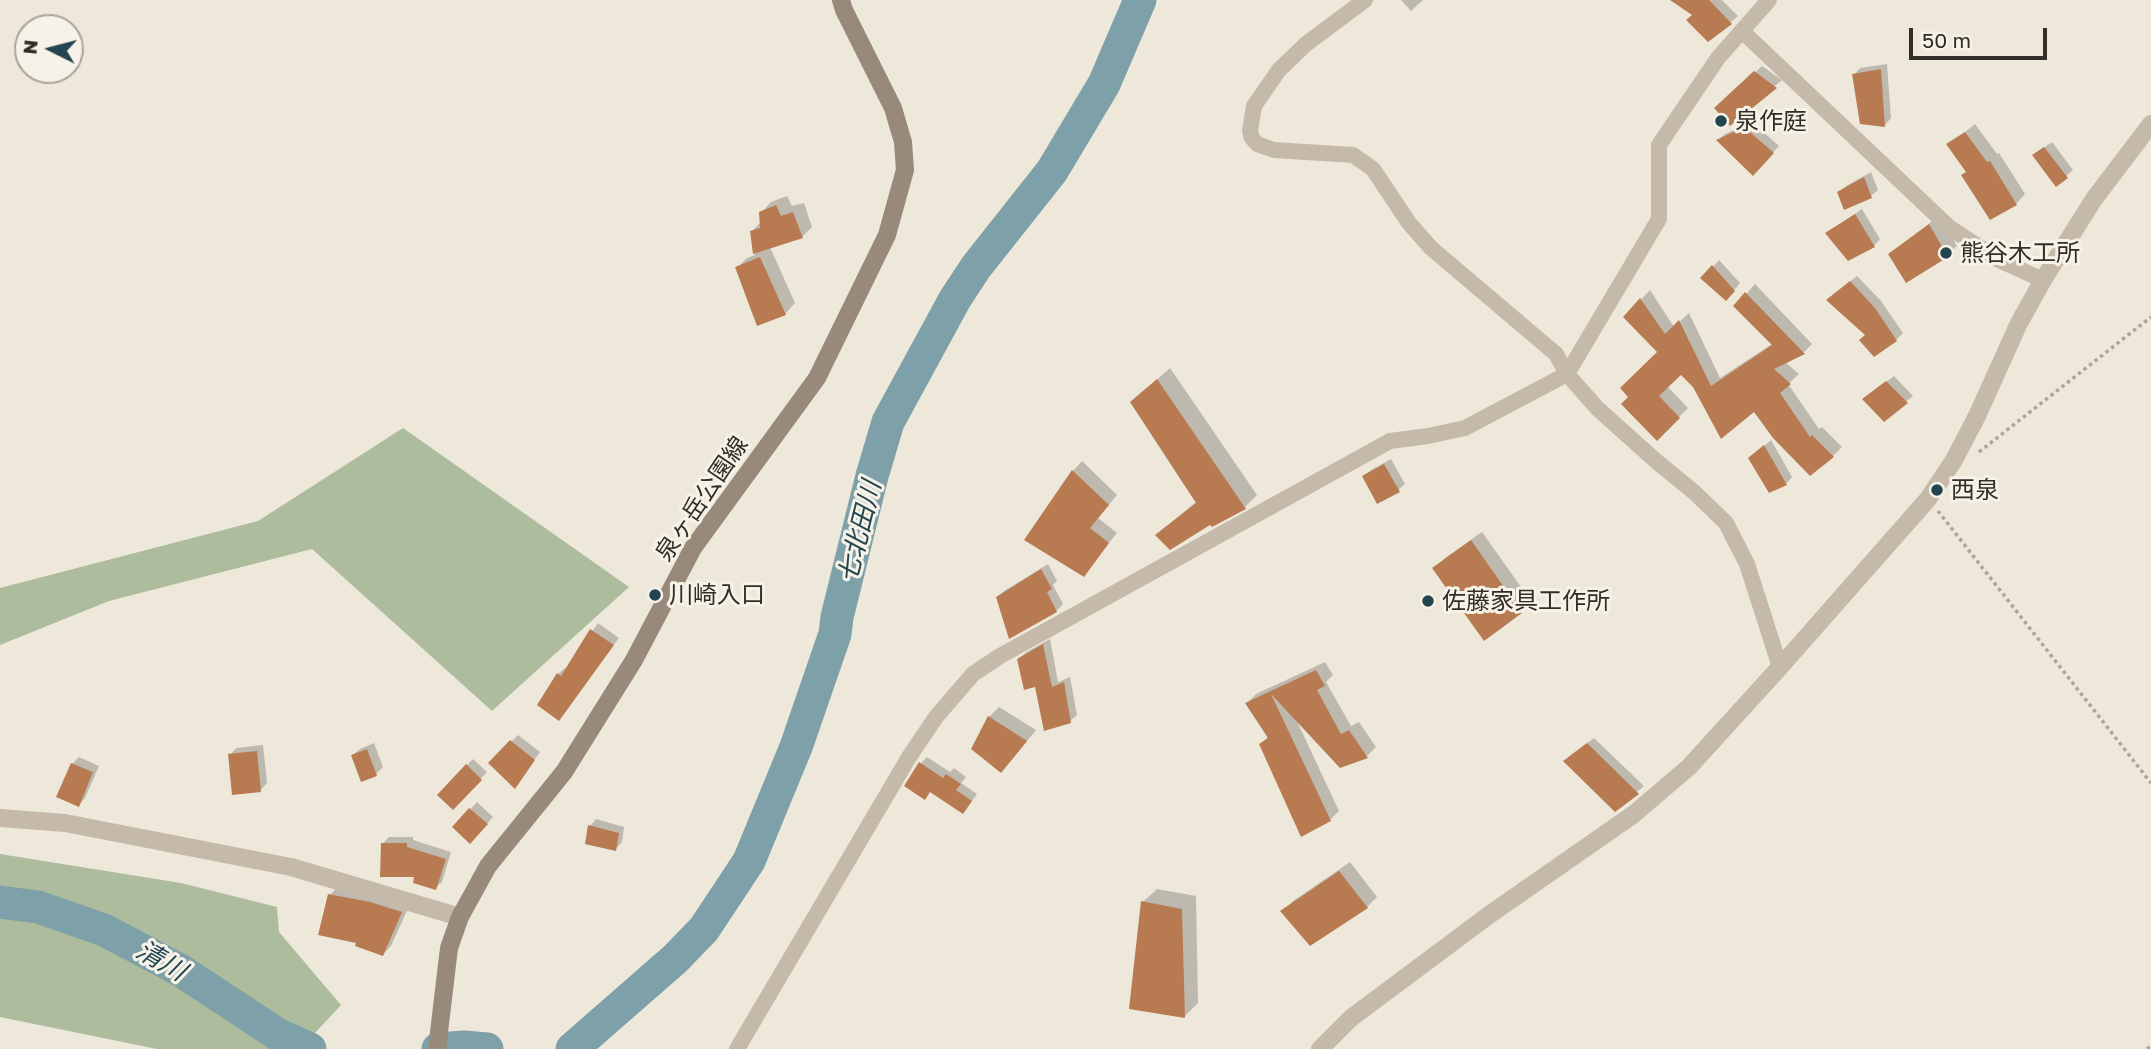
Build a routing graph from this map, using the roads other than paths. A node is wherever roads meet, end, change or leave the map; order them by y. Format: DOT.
graph roads {
  1 [pos="841,0"];
  2 [pos="1365,0"];
  3 [pos="1749,0"];
  4 [pos="1766,5"];
  5 [pos="1743,32"];
  6 [pos="2151,124"];
  7 [pos="2043,280"];
  8 [pos="1567,374"];
  9 [pos="1780,667"];
  10 [pos="0,818"];
  11 [pos="460,917"];
  12 [pos="437,1049"];
  13 [pos="737,1049"];
  14 [pos="1320,1049"];
  1 -- 11 [label="main road, 泉ヶ岳公園線"];
  2 -- 8 [label="street"];
  3 -- 4 [label="street"];
  4 -- 5 [label="street"];
  5 -- 7 [label="street"];
  5 -- 8 [label="street"];
  6 -- 7 [label="street"];
  7 -- 9 [label="street"];
  8 -- 9 [label="street"];
  8 -- 13 [label="street"];
  9 -- 14 [label="street"];
  10 -- 11 [label="street"];
  11 -- 12 [label="main road, 泉ヶ岳公園線"];
}
